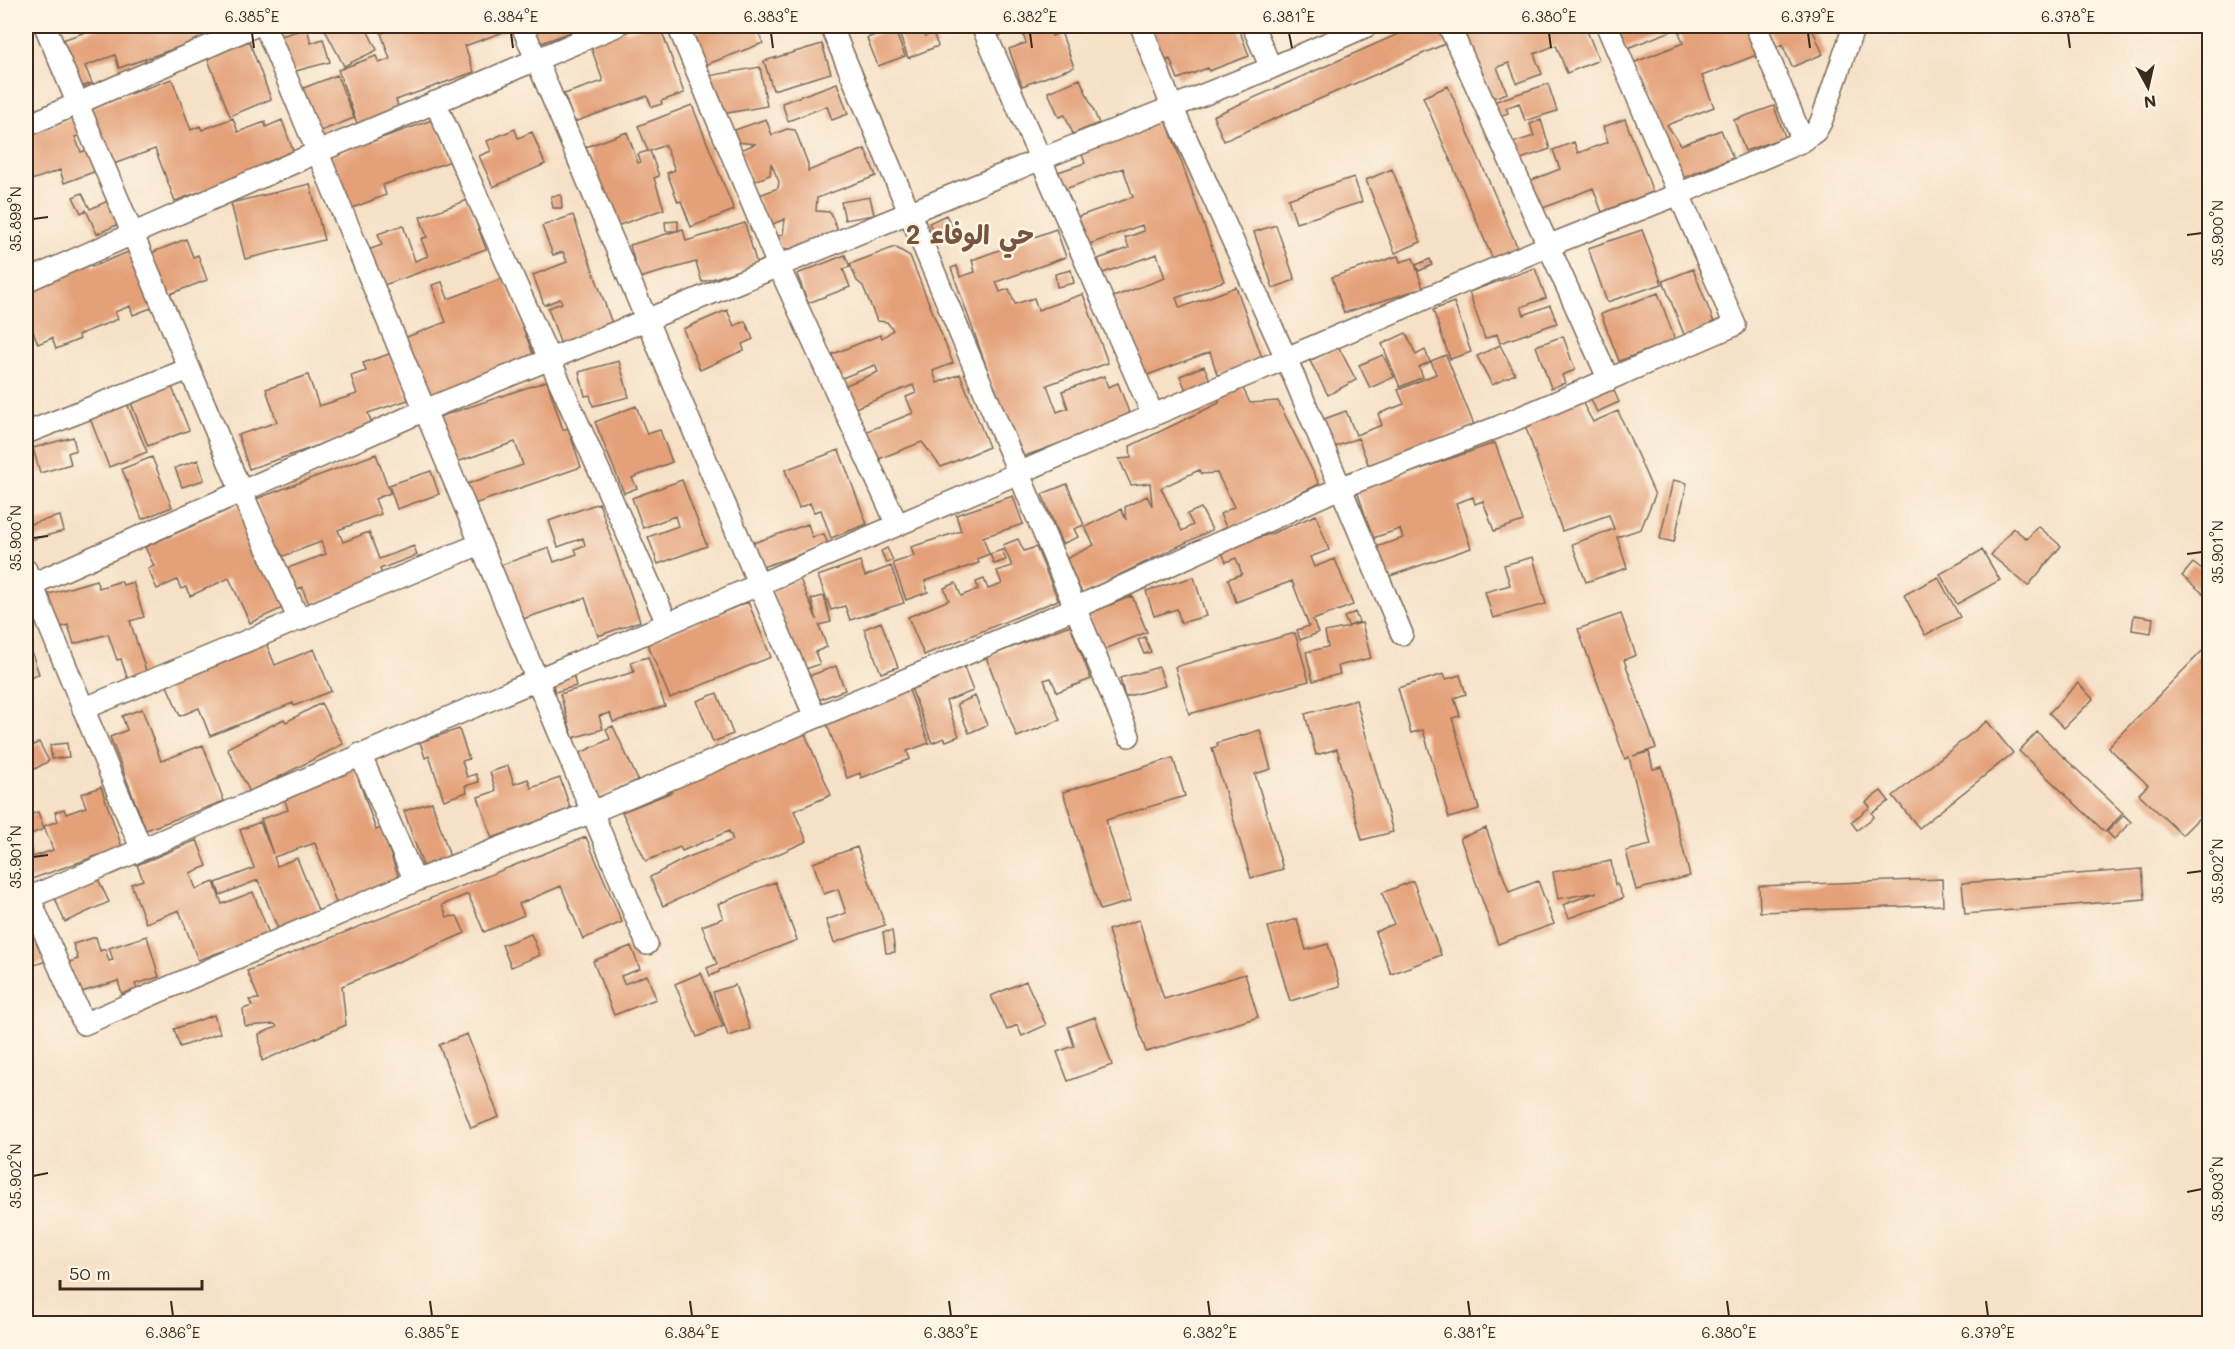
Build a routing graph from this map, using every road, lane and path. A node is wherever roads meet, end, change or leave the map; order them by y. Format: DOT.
graph roads {
  1 [pos="45,26"];
  2 [pos="255,26"];
  3 [pos="265,26"];
  4 [pos="522,26"];
  5 [pos="616,26"];
  6 [pos="678,26"];
  7 [pos="831,26"];
  8 [pos="982,26"];
  9 [pos="1141,26"];
  10 [pos="1253,26"];
  11 [pos="1367,26"];
  12 [pos="1449,26"];
  13 [pos="1607,26"];
  14 [pos="1756,26"];
  15 [pos="1854,26"];
  16 [pos="1333,33"];
  17 [pos="536,60"];
  18 [pos="1271,68"];
  19 [pos="435,102"];
  20 [pos="77,104"];
  21 [pos="1172,107"];
  22 [pos="26,126"];
  23 [pos="1803,141"];
  24 [pos="318,152"];
  25 [pos="1041,159"];
  26 [pos="1679,194"];
  27 [pos="909,212"];
  28 [pos="132,234"];
  29 [pos="1550,245"];
  30 [pos="778,265"];
  31 [pos="26,281"];
  32 [pos="646,320"];
  33 [pos="551,358"];
  34 [pos="1286,358"];
  35 [pos="189,369"];
  36 [pos="1609,380"];
  37 [pos="425,410"];
  38 [pos="1153,415"];
  39 [pos="26,433"];
  40 [pos="1019,472"];
  41 [pos="1342,487"];
  42 [pos="241,491"];
  43 [pos="897,524"];
  44 [pos="480,544"];
  45 [pos="27,580"];
  46 [pos="758,584"];
  47 [pos="1075,608"];
  48 [pos="299,620"];
  49 [pos="667,623"];
  50 [pos="1402,634"];
  51 [pos="537,679"];
  52 [pos="83,710"];
  53 [pos="815,717"];
  54 [pos="1129,736"];
  55 [pos="360,754"];
  56 [pos="592,812"];
  57 [pos="141,848"];
  58 [pos="415,881"];
  59 [pos="27,898"];
  60 [pos="647,944"];
  1 -- 20 [label="street"];
  2 -- 20 [label="street"];
  3 -- 24 [label="street"];
  4 -- 17 [label="street"];
  5 -- 17 [label="street"];
  6 -- 30 [label="street"];
  7 -- 27 [label="street"];
  8 -- 25 [label="street"];
  9 -- 21 [label="street"];
  10 -- 18 [label="street"];
  11 -- 16 [label="street"];
  12 -- 29 [label="street"];
  13 -- 26 [label="street"];
  14 -- 23 [label="street"];
  15 -- 23 [label="street"];
  16 -- 18 [label="street"];
  17 -- 19 [label="street"];
  17 -- 32 [label="street"];
  18 -- 21 [label="street"];
  19 -- 24 [label="street"];
  19 -- 33 [label="street"];
  20 -- 22 [label="street"];
  20 -- 28 [label="street"];
  21 -- 25 [label="street"];
  21 -- 34 [label="street"];
  23 -- 26 [label="street"];
  24 -- 28 [label="street"];
  24 -- 37 [label="street"];
  25 -- 27 [label="street"];
  25 -- 38 [label="street"];
  26 -- 29 [label="street"];
  26 -- 36 [label="street"];
  27 -- 30 [label="street"];
  27 -- 40 [label="street"];
  28 -- 31 [label="street"];
  28 -- 35 [label="street"];
  29 -- 34 [label="street"];
  29 -- 36 [label="street"];
  30 -- 32 [label="street"];
  30 -- 43 [label="street"];
  32 -- 33 [label="street"];
  32 -- 46 [label="street"];
  33 -- 37 [label="street"];
  33 -- 49 [label="street"];
  34 -- 38 [label="street"];
  34 -- 41 [label="street"];
  35 -- 39 [label="street"];
  35 -- 42 [label="street"];
  36 -- 41 [label="street"];
  37 -- 42 [label="street"];
  37 -- 44 [label="street"];
  38 -- 40 [label="street"];
  40 -- 43 [label="street"];
  40 -- 47 [label="street"];
  41 -- 47 [label="street"];
  41 -- 50 [label="street"];
  42 -- 45 [label="street"];
  42 -- 48 [label="street"];
  43 -- 46 [label="street"];
  44 -- 48 [label="street"];
  44 -- 51 [label="street"];
  45 -- 52 [label="street"];
  46 -- 49 [label="street"];
  46 -- 53 [label="street"];
  47 -- 53 [label="street"];
  47 -- 54 [label="street"];
  48 -- 52 [label="street"];
  49 -- 51 [label="street"];
  51 -- 55 [label="street"];
  51 -- 56 [label="street"];
  52 -- 57 [label="street"];
  53 -- 56 [label="street"];
  55 -- 57 [label="street"];
  55 -- 58 [label="street"];
  56 -- 58 [label="street"];
  56 -- 60 [label="street"];
  57 -- 59 [label="street"];
  58 -- 59 [label="street"];
}
